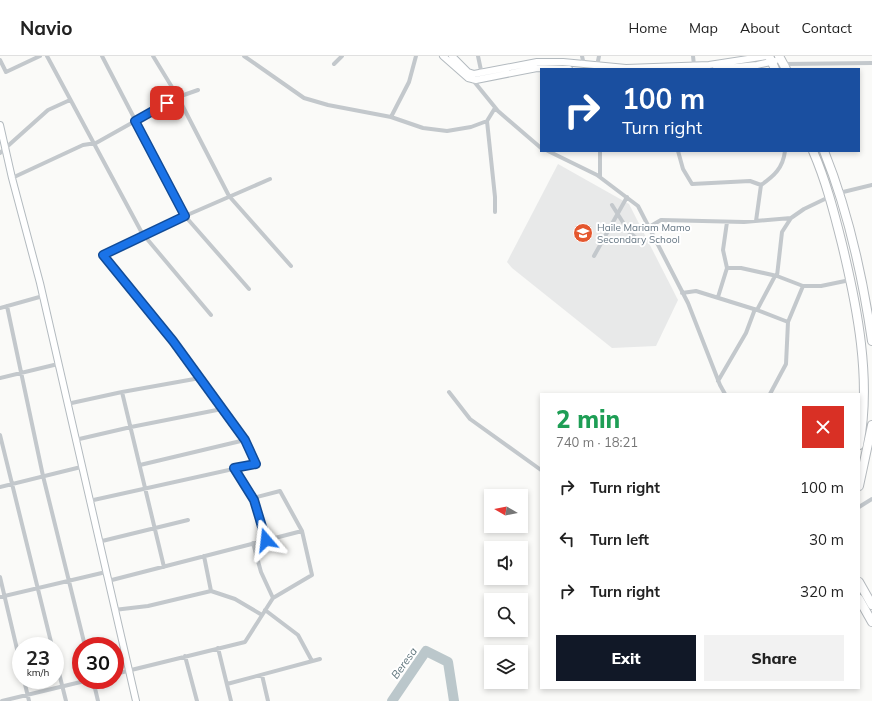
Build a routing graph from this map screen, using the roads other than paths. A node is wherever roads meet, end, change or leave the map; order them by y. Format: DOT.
graph roads {
  1 [pos="40,56"];
  2 [pos="47,56"];
  3 [pos="102,56"];
  4 [pos="153,56"];
  5 [pos="244,56"];
  6 [pos="342,56"];
  7 [pos="416,56"];
  8 [pos="443,56"];
  9 [pos="452,56"];
  10 [pos="478,56"];
  11 [pos="582,56"];
  12 [pos="599,56"];
  13 [pos="693,56"];
  14 [pos="0,60"];
  15 [pos="771,61"];
  16 [pos="783,62"];
  17 [pos="872,63"];
  18 [pos="334,64"];
  19 [pos="584,65"];
  20 [pos="694,65"];
  21 [pos="596,66"];
  22 [pos="540,68"];
  23 [pos="723,68"];
  24 [pos="482,76"];
  25 [pos="471,79"];
  26 [pos="198,90"];
  27 [pos="178,97"];
  28 [pos="70,100"];
  29 [pos="495,108"];
  30 [pos="391,117"];
  31 [pos="135,121"];
  32 [pos="487,121"];
  33 [pos="0,125"];
  34 [pos="93,144"];
  35 [pos="540,147"];
  36 [pos="5,148"];
  37 [pos="550,152"];
  38 [pos="600,152"];
  39 [pos="678,152"];
  40 [pos="785,152"];
  41 [pos="812,152"];
  42 [pos="824,152"];
  43 [pos="0,153"];
  44 [pos="600,177"];
  45 [pos="12,178"];
  46 [pos="270,179"];
  47 [pos="761,185"];
  48 [pos="872,185"];
  49 [pos="838,193"];
  50 [pos="229,196"];
  51 [pos="830,196"];
  52 [pos="627,197"];
  53 [pos="612,205"];
  54 [pos="495,212"];
  55 [pos="618,214"];
  56 [pos="185,216"];
  57 [pos="791,218"];
  58 [pos="756,221"];
  59 [pos="727,222"];
  60 [pos="649,227"];
  61 [pos="143,235"];
  62 [pos="641,242"];
  63 [pos="594,256"];
  64 [pos="291,266"];
  65 [pos="727,268"];
  66 [pos="776,276"];
  67 [pos="851,280"];
  68 [pos="803,286"];
  69 [pos="249,289"];
  70 [pos="682,293"];
  71 [pos="43,296"];
  72 [pos="718,297"];
  73 [pos="7,306"];
  74 [pos="0,308"];
  75 [pos="756,309"];
  76 [pos="211,315"];
  77 [pos="870,315"];
  78 [pos="788,322"];
  79 [pos="872,340"];
  80 [pos="58,364"];
  81 [pos="22,372"];
  82 [pos="0,378"];
  83 [pos="200,378"];
  84 [pos="718,382"];
  85 [pos="122,392"];
  86 [pos="450,392"];
  87 [pos="724,393"];
  88 [pos="771,393"];
  89 [pos="67,404"];
  90 [pos="222,409"];
  91 [pos="872,425"];
  92 [pos="131,427"];
  93 [pos="0,435"];
  94 [pos="860,436"];
  95 [pos="75,440"];
  96 [pos="245,440"];
  97 [pos="140,465"];
  98 [pos="81,467"];
  99 [pos="234,468"];
  100 [pos="540,469"];
  101 [pos="43,476"];
  102 [pos="860,481"];
  103 [pos="12,484"];
  104 [pos="0,487"];
  105 [pos="146,487"];
  106 [pos="253,498"];
  107 [pos="872,499"];
  108 [pos="89,501"];
  109 [pos="860,506"];
  110 [pos="188,520"];
  111 [pos="155,528"];
  112 [pos="302,531"];
  113 [pos="266,540"];
  114 [pos="98,542"];
  115 [pos="253,544"];
  116 [pos="204,556"];
  117 [pos="164,567"];
  118 [pos="106,572"];
  119 [pos="0,577"];
  120 [pos="70,580"];
  121 [pos="108,581"];
  122 [pos="38,588"];
  123 [pos="861,590"];
  124 [pos="211,591"];
  125 [pos="2,597"];
  126 [pos="273,598"];
  127 [pos="860,601"];
  128 [pos="872,605"];
  129 [pos="114,610"];
  130 [pos="265,610"];
  131 [pos="262,615"];
  132 [pos="872,622"];
  133 [pos="13,637"];
  134 [pos="50,637"];
  135 [pos="83,637"];
  136 [pos="218,648"];
  137 [pos="186,656"];
  138 [pos="320,658"];
  139 [pos="312,661"];
  140 [pos="128,670"];
  141 [pos="124,671"];
  142 [pos="262,674"];
  143 [pos="227,684"];
  144 [pos="26,689"];
  145 [pos="51,689"];
  146 [pos="63,689"];
  147 [pos="95,689"];
  148 [pos="28,695"];
  149 [pos="2,701"];
  150 [pos="30,701"];
  151 [pos="66,701"];
  152 [pos="98,701"];
  153 [pos="136,701"];
  154 [pos="196,701"];
  155 [pos="231,701"];
  156 [pos="268,701"];
  1 -- 14 [label="street"];
  2 -- 28 [label="street"];
  3 -- 31 [label="street"];
  4 -- 27 [label="street"];
  5 -- 30 [label="street"];
  6 -- 18 [label="street"];
  7 -- 30 [label="street"];
  8 -- 25 [label="street"];
  9 -- 24 [label="street"];
  10 -- 24 [label="street"];
  11 -- 19 [label="street"];
  12 -- 21 [label="street"];
  13 -- 20 [label="street"];
  15 -- 16 [label="street"];
  15 -- 20 [label="street"];
  15 -- 23 [label="street"];
  16 -- 17 [label="street"];
  19 -- 21 [label="street"];
  19 -- 24 [label="street"];
  20 -- 21 [label="street"];
  22 -- 24 [label="street"];
  24 -- 25 [label="street"];
  25 -- 29 [label="street"];
  26 -- 27 [label="street"];
  27 -- 31 [label="street"];
  27 -- 50 [label="street"];
  28 -- 34 [label="street"];
  28 -- 36 [label="street"];
  29 -- 32 [label="street"];
  29 -- 35 [label="street"];
  30 -- 32 [label="street"];
  31 -- 34 [label="street"];
  31 -- 56 [label="street"];
  32 -- 54 [label="street"];
  33 -- 36 [label="street"];
  34 -- 45 [label="street"];
  34 -- 61 [label="street"];
  36 -- 43 [label="street"];
  36 -- 45 [label="street"];
  37 -- 44 [label="street"];
  38 -- 44 [label="street"];
  39 -- 47 [label="street"];
  40 -- 47 [label="street"];
  41 -- 51 [label="highway"];
  42 -- 49 [label="highway"];
  44 -- 52 [label="street"];
  45 -- 71 [label="street"];
  46 -- 50 [label="street"];
  47 -- 58 [label="street"];
  48 -- 49 [label="street"];
  49 -- 77 [label="highway"];
  50 -- 56 [label="street"];
  50 -- 64 [label="street"];
  51 -- 57 [label="street"];
  51 -- 67 [label="highway"];
  52 -- 55 [label="street"];
  52 -- 60 [label="street"];
  53 -- 55 [label="street"];
  55 -- 62 [label="street"];
  55 -- 63 [label="street"];
  56 -- 61 [label="street"];
  56 -- 69 [label="street"];
  57 -- 58 [label="street"];
  57 -- 66 [label="street"];
  58 -- 59 [label="street"];
  59 -- 60 [label="street"];
  59 -- 65 [label="street"];
  60 -- 70 [label="street"];
  61 -- 76 [label="street"];
  61 -- 83 [label="street"];
  65 -- 66 [label="street"];
  65 -- 72 [label="street"];
  66 -- 68 [label="street"];
  66 -- 75 [label="street"];
  67 -- 68 [label="street"];
  67 -- 94 [label="highway"];
  68 -- 78 [label="street"];
  70 -- 72 [label="street"];
  70 -- 84 [label="street"];
  71 -- 73 [label="street"];
  71 -- 80 [label="street"];
  72 -- 75 [label="street"];
  73 -- 74 [label="street"];
  73 -- 81 [label="street"];
  75 -- 78 [label="street"];
  75 -- 84 [label="street"];
  77 -- 79 [label="highway"];
  78 -- 88 [label="street"];
  80 -- 81 [label="street"];
  80 -- 89 [label="street"];
  81 -- 82 [label="street"];
  81 -- 101 [label="street"];
  83 -- 85 [label="street"];
  83 -- 90 [label="street"];
  84 -- 87 [label="street"];
  85 -- 89 [label="street"];
  85 -- 92 [label="street"];
  86 -- 100 [label="street"];
  89 -- 95 [label="street"];
  90 -- 92 [label="street"];
  90 -- 96 [label="street"];
  91 -- 102 [label="highway"];
  92 -- 95 [label="street"];
  92 -- 97 [label="street"];
  93 -- 103 [label="street"];
  95 -- 98 [label="street"];
  96 -- 97 [label="street"];
  96 -- 99 [label="street"];
  97 -- 105 [label="street"];
  98 -- 101 [label="street"];
  98 -- 108 [label="street"];
  99 -- 105 [label="street"];
  99 -- 106 [label="street"];
  101 -- 103 [label="street"];
  101 -- 120 [label="street"];
  103 -- 104 [label="street"];
  103 -- 122 [label="street"];
  105 -- 108 [label="street"];
  105 -- 111 [label="street"];
  106 -- 112 [label="street"];
  106 -- 113 [label="street"];
  107 -- 109 [label="street"];
  108 -- 114 [label="street"];
  110 -- 111 [label="street"];
  111 -- 114 [label="street"];
  111 -- 117 [label="street"];
  112 -- 113 [label="street"];
  112 -- 126 [label="street"];
  113 -- 115 [label="street"];
  114 -- 118 [label="street"];
  115 -- 116 [label="street"];
  115 -- 126 [label="street"];
  116 -- 117 [label="street"];
  116 -- 124 [label="street"];
  117 -- 121 [label="street"];
  118 -- 120 [label="street"];
  118 -- 121 [label="street"];
  119 -- 125 [label="street"];
  120 -- 122 [label="street"];
  120 -- 135 [label="street"];
  121 -- 129 [label="street"];
  122 -- 125 [label="street"];
  122 -- 134 [label="street"];
  123 -- 128 [label="highway"];
  124 -- 129 [label="street"];
  124 -- 131 [label="street"];
  125 -- 133 [label="street"];
  126 -- 130 [label="street"];
  127 -- 132 [label="highway"];
  129 -- 140 [label="street"];
  130 -- 131 [label="street"];
  130 -- 139 [label="street"];
  131 -- 136 [label="street"];
  136 -- 137 [label="street"];
  136 -- 143 [label="street"];
  137 -- 140 [label="street"];
  137 -- 154 [label="street"];
  138 -- 139 [label="street"];
  139 -- 142 [label="street"];
  140 -- 141 [label="street"];
  140 -- 153 [label="street"];
  142 -- 143 [label="street"];
  142 -- 156 [label="street"];
  143 -- 155 [label="street"];
  144 -- 148 [label="street"];
  145 -- 148 [label="street"];
  146 -- 151 [label="street"];
  147 -- 152 [label="street"];
  148 -- 149 [label="street"];
  148 -- 150 [label="street"];
}
